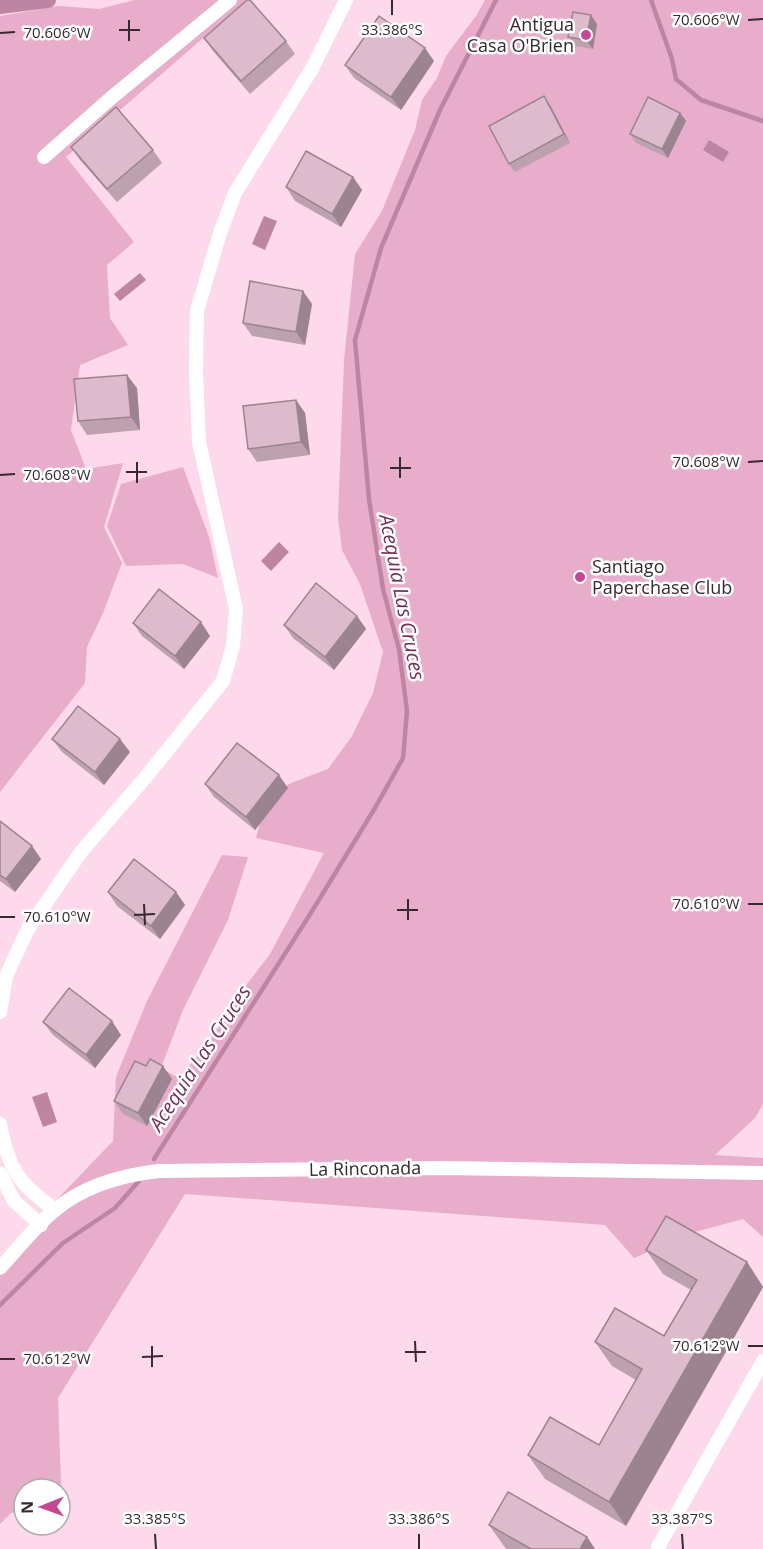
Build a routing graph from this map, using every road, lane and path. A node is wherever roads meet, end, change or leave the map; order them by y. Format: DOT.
graph roads {
  1 [pos="230,0"];
  2 [pos="346,0"];
  3 [pos="44,157"];
  4 [pos="0,1012"];
  5 [pos="0,1124"];
  6 [pos="0,1173"];
  7 [pos="763,1173"];
  8 [pos="55,1210"];
  9 [pos="41,1224"];
  10 [pos="0,1268"];
  11 [pos="763,1360"];
  12 [pos="658,1548"];
  1 -- 3 [label="street"];
  2 -- 4 [label="street"];
  5 -- 8 [label="street"];
  6 -- 9 [label="street"];
  7 -- 8 [label="street, La Rinconada"];
  8 -- 9 [label="street, La Rinconada"];
  9 -- 10 [label="street, La Rinconada"];
  11 -- 12 [label="street"];
}
